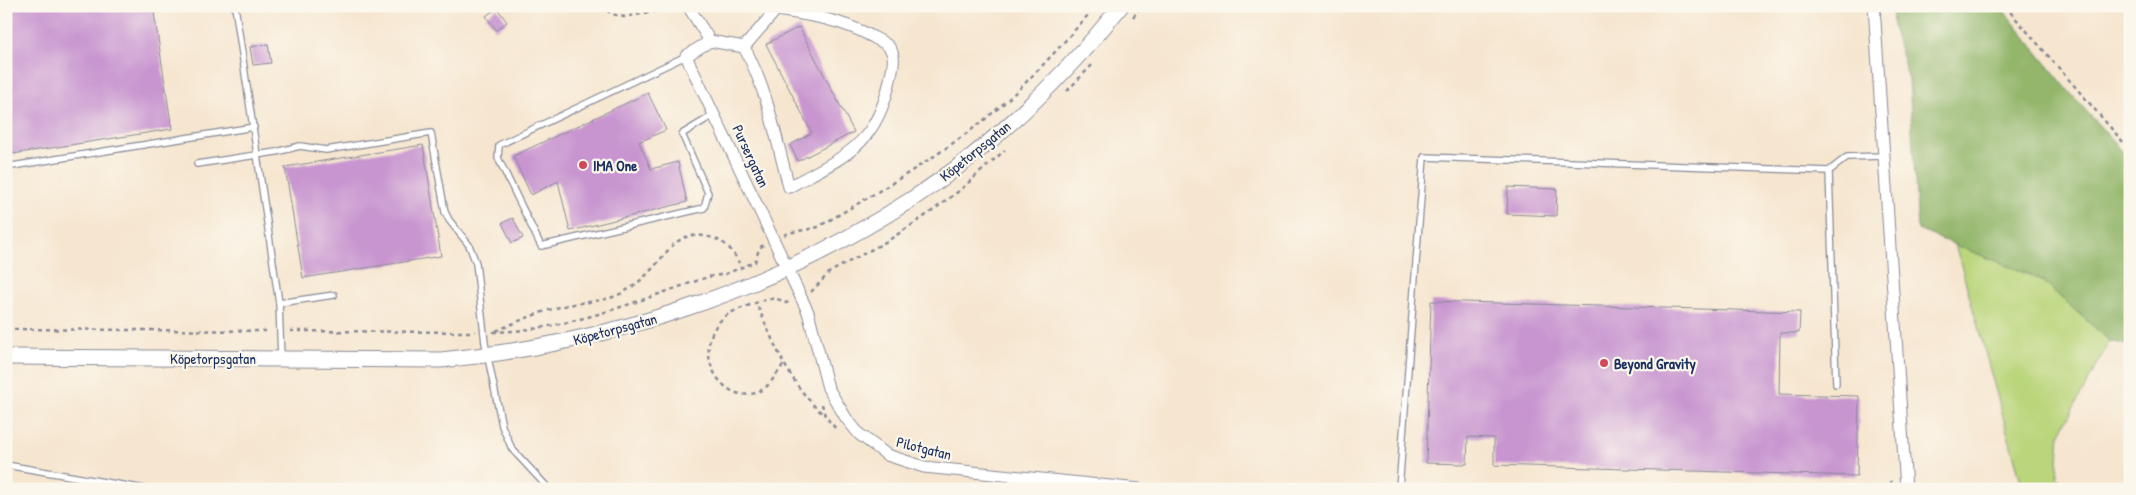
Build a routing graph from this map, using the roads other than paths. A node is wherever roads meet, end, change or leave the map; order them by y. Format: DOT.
graph roads {
  1 [pos="235,6"];
  2 [pos="688,6"];
  3 [pos="1121,6"];
  4 [pos="1874,6"];
  5 [pos="776,8"];
  6 [pos="710,40"];
  7 [pos="744,47"];
  8 [pos="686,56"];
  9 [pos="715,114"];
  10 [pos="254,127"];
  11 [pos="258,155"];
  12 [pos="1884,156"];
  13 [pos="197,164"];
  14 [pos="6,167"];
  15 [pos="1830,171"];
  16 [pos="787,268"];
  17 [pos="334,295"];
  18 [pos="280,303"];
  19 [pos="487,355"];
  20 [pos="6,357"];
  21 [pos="281,359"];
  22 [pos="1836,384"];
  23 [pos="6,465"];
  24 [pos="145,489"];
  25 [pos="549,489"];
  26 [pos="1140,489"];
  27 [pos="1398,489"];
  28 [pos="1906,489"];
  1 -- 10 [label="lane"];
  2 -- 6 [label="street"];
  3 -- 16 [label="street, Köpetorpsgatan"];
  4 -- 12 [label="street"];
  5 -- 7 [label="street"];
  5 -- 7 [label="street"];
  6 -- 7 [label="street"];
  6 -- 8 [label="street"];
  8 -- 9 [label="street, Pursergatan"];
  8 -- 9 [label="lane"];
  9 -- 16 [label="street, Pursergatan"];
  10 -- 11 [label="lane"];
  10 -- 14 [label="lane"];
  11 -- 13 [label="lane"];
  11 -- 18 [label="lane"];
  11 -- 19 [label="lane"];
  12 -- 15 [label="lane"];
  12 -- 28 [label="street"];
  15 -- 22 [label="lane"];
  15 -- 27 [label="lane"];
  16 -- 19 [label="street, Köpetorpsgatan"];
  16 -- 26 [label="street, Pilotgatan"];
  17 -- 18 [label="lane"];
  18 -- 21 [label="lane"];
  19 -- 21 [label="street, Köpetorpsgatan"];
  19 -- 25 [label="lane"];
  20 -- 21 [label="street, Köpetorpsgatan"];
  23 -- 24 [label="lane"];
}
